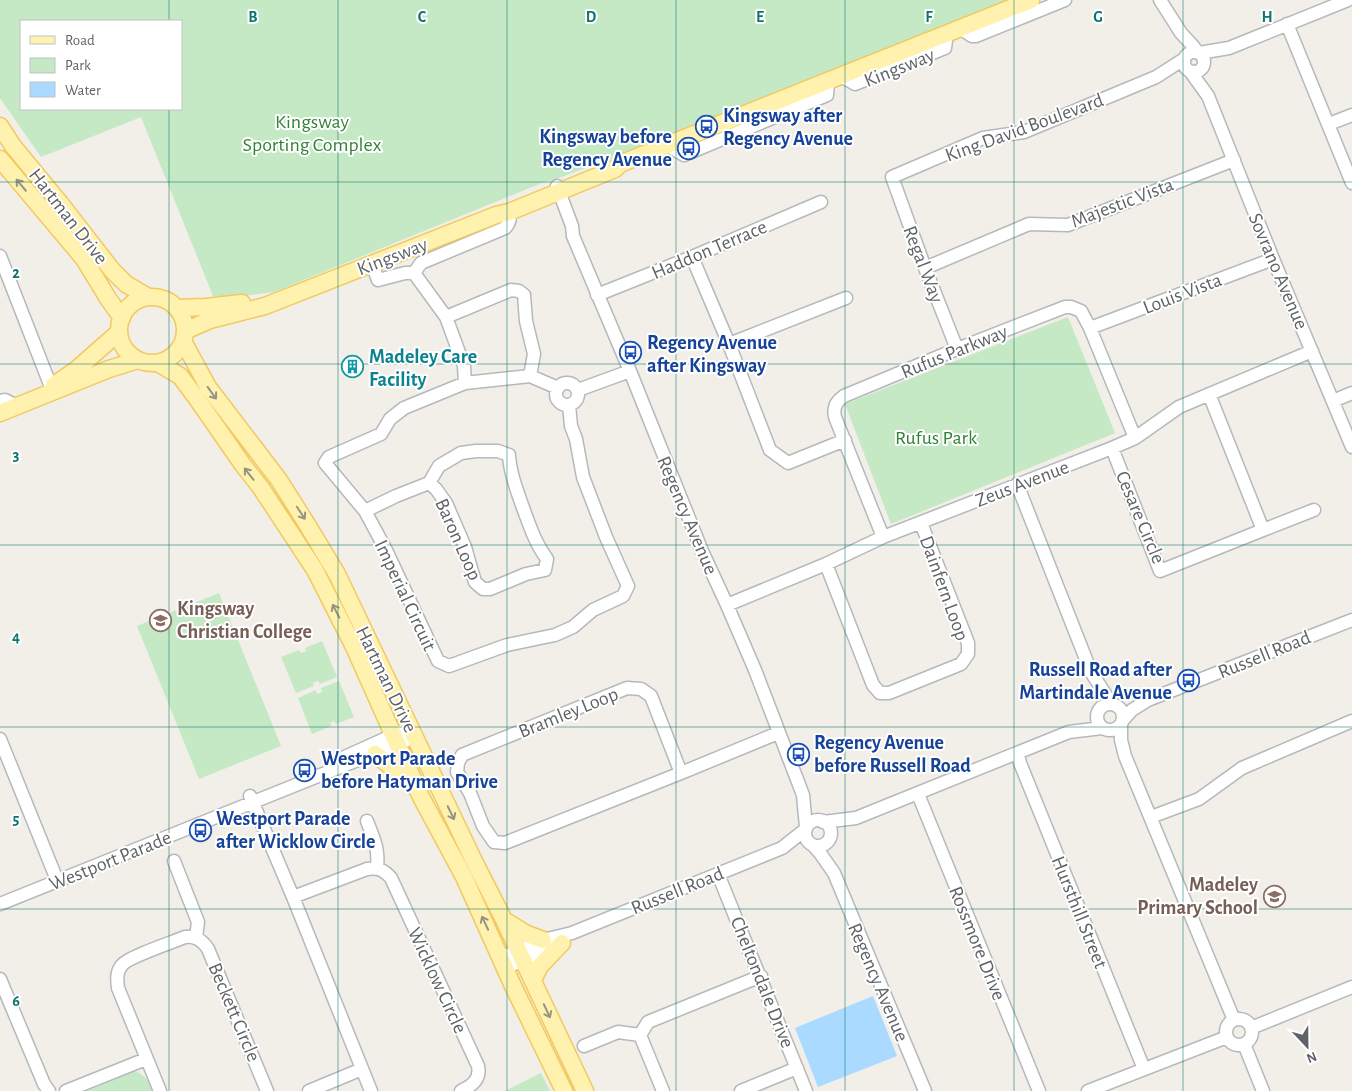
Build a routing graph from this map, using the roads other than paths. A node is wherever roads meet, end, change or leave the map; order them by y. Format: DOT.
graph roads {
  1 [pos="1031,0"];
  2 [pos="1065,0"];
  3 [pos="1348,0"];
  4 [pos="1160,1"];
  5 [pos="1287,24"];
  6 [pos="953,31"];
  7 [pos="1181,33"];
  8 [pos="1229,48"];
  9 [pos="1199,53"];
  10 [pos="1192,66"];
  11 [pos="1352,115"];
  12 [pos="1328,124"];
  13 [pos="0,126"];
  14 [pos="0,159"];
  15 [pos="1234,160"];
  16 [pos="892,177"];
  17 [pos="1352,183"];
  18 [pos="554,190"];
  19 [pos="821,202"];
  20 [pos="502,213"];
  21 [pos="0,256"];
  22 [pos="692,257"];
  23 [pos="1273,259"];
  24 [pos="372,264"];
  25 [pos="925,268"];
  26 [pos="414,273"];
  27 [pos="597,295"];
  28 [pos="148,297"];
  29 [pos="288,297"];
  30 [pos="846,298"];
  31 [pos="177,308"];
  32 [pos="446,316"];
  33 [pos="121,325"];
  34 [pos="1090,328"];
  35 [pos="184,336"];
  36 [pos="729,344"];
  37 [pos="957,349"];
  38 [pos="1312,351"];
  39 [pos="138,360"];
  40 [pos="158,363"];
  41 [pos="630,371"];
  42 [pos="530,376"];
  43 [pos="465,383"];
  44 [pos="50,387"];
  45 [pos="558,388"];
  46 [pos="578,390"];
  47 [pos="1352,393"];
  48 [pos="1209,394"];
  49 [pos="0,401"];
  50 [pos="1333,401"];
  51 [pos="569,405"];
  52 [pos="17,406"];
  53 [pos="0,413"];
  54 [pos="1135,438"];
  55 [pos="845,440"];
  56 [pos="1352,446"];
  57 [pos="1112,448"];
  58 [pos="429,483"];
  59 [pos="1017,484"];
  60 [pos="1314,510"];
  61 [pos="365,511"];
  62 [pos="921,522"];
  63 [pos="1263,530"];
  64 [pos="883,537"];
  65 [pos="826,564"];
  66 [pos="727,605"];
  67 [pos="1352,620"];
  68 [pos="1148,700"];
  69 [pos="1105,707"];
  70 [pos="1352,721"];
  71 [pos="1122,722"];
  72 [pos="1104,729"];
  73 [pos="413,732"];
  74 [pos="1069,732"];
  75 [pos="778,733"];
  76 [pos="0,739"];
  77 [pos="396,739"];
  78 [pos="375,754"];
  79 [pos="1018,754"];
  80 [pos="1125,756"];
  81 [pos="0,760"];
  82 [pos="681,773"];
  83 [pos="418,790"];
  84 [pos="918,794"];
  85 [pos="803,795"];
  86 [pos="251,799"];
  87 [pos="1151,816"];
  88 [pos="856,818"];
  89 [pos="367,821"];
  90 [pos="822,821"];
  91 [pos="806,828"];
  92 [pos="830,838"];
  93 [pos="812,845"];
  94 [pos="782,848"];
  95 [pos="174,861"];
  96 [pos="377,868"];
  97 [pos="834,873"];
  98 [pos="718,874"];
  99 [pos="52,879"];
  100 [pos="0,897"];
  101 [pos="293,897"];
  102 [pos="0,904"];
  103 [pos="504,920"];
  104 [pos="196,938"];
  105 [pos="567,938"];
  106 [pos="543,940"];
  107 [pos="521,955"];
  108 [pos="503,963"];
  109 [pos="761,976"];
  110 [pos="0,979"];
  111 [pos="533,980"];
  112 [pos="1352,986"];
  113 [pos="1234,1020"];
  114 [pos="1251,1028"];
  115 [pos="640,1035"];
  116 [pos="1227,1037"];
  117 [pos="1244,1044"];
  118 [pos="584,1046"];
  119 [pos="146,1058"];
  120 [pos="797,1068"];
  121 [pos="362,1069"];
  122 [pos="1144,1069"];
  123 [pos="49,1091"];
  124 [pos="66,1091"];
  125 [pos="160,1091"];
  126 [pos="267,1091"];
  127 [pos="309,1091"];
  128 [pos="371,1091"];
  129 [pos="461,1091"];
  130 [pos="564,1091"];
  131 [pos="585,1091"];
  132 [pos="663,1091"];
  133 [pos="741,1091"];
  134 [pos="806,1091"];
  135 [pos="925,1091"];
  136 [pos="1039,1091"];
  137 [pos="1088,1091"];
  138 [pos="1263,1091"];
  1 -- 6 [label="main road, Kingsway"];
  2 -- 6 [label="street"];
  3 -- 5 [label="street, King David Boulevard"];
  4 -- 7 [label="street, Sovrano Avenue"];
  5 -- 8 [label="street, King David Boulevard"];
  5 -- 12 [label="street"];
  6 -- 18 [label="main road, Kingsway"];
  7 -- 9 [label="street, Sovrano Avenue"];
  7 -- 10 [label="street, Sovrano Avenue"];
  8 -- 9 [label="street, King David Boulevard"];
  8 -- 10 [label="street, King David Boulevard"];
  9 -- 10 [label="street, King David Boulevard"];
  10 -- 15 [label="street, Sovrano Avenue"];
  10 -- 16 [label="street, King David Boulevard"];
  11 -- 12 [label="street"];
  12 -- 17 [label="street"];
  13 -- 28 [label="main road, Hartman Drive"];
  33 -- 14 [label="main road, Hartman Drive, one-way"];
  15 -- 23 [label="street, Sovrano Avenue"];
  15 -- 25 [label="street, Majestic Vista"];
  16 -- 25 [label="street, Regal Way"];
  18 -- 20 [label="main road, Kingsway"];
  18 -- 27 [label="street, Regency Avenue"];
  19 -- 22 [label="street, Haddon Terrace"];
  20 -- 24 [label="main road, Kingsway"];
  20 -- 26 [label="street"];
  21 -- 44 [label="street"];
  22 -- 27 [label="street, Haddon Terrace"];
  22 -- 36 [label="street"];
  23 -- 34 [label="street, Louis Vista"];
  23 -- 38 [label="street, Sovrano Avenue"];
  24 -- 26 [label="street"];
  24 -- 29 [label="main road, Kingsway"];
  25 -- 37 [label="street, Regal Way"];
  26 -- 32 [label="street"];
  27 -- 41 [label="street, Regency Avenue"];
  28 -- 31 [label="main road"];
  28 -- 33 [label="main road"];
  29 -- 31 [label="main road, Kingsway"];
  29 -- 35 [label="main road, Kingsway"];
  30 -- 36 [label="street"];
  31 -- 35 [label="main road"];
  32 -- 42 [label="street"];
  32 -- 43 [label="street"];
  33 -- 39 [label="main road"];
  33 -- 44 [label="main road"];
  34 -- 37 [label="street, Rufus Parkway"];
  34 -- 54 [label="street, Rufus Parkway"];
  35 -- 40 [label="main road"];
  35 -- 73 [label="main road, Hartman Drive, one-way"];
  36 -- 55 [label="street"];
  37 -- 55 [label="street, Rufus Parkway"];
  38 -- 48 [label="street, Zeus Avenue"];
  38 -- 50 [label="street, Sovrano Avenue"];
  39 -- 40 [label="main road"];
  39 -- 52 [label="main road"];
  77 -- 40 [label="main road, Hartman Drive, one-way"];
  41 -- 46 [label="street, Imperial Circuit"];
  41 -- 66 [label="street, Regency Avenue"];
  42 -- 43 [label="street, Imperial Circuit"];
  42 -- 45 [label="street, Imperial Circuit"];
  43 -- 61 [label="street, Imperial Circuit"];
  44 -- 52 [label="main road"];
  45 -- 46 [label="street, Imperial Circuit"];
  45 -- 51 [label="street, Imperial Circuit"];
  46 -- 51 [label="street"];
  47 -- 50 [label="street"];
  48 -- 54 [label="street, Zeus Avenue"];
  48 -- 63 [label="street"];
  49 -- 52 [label="street"];
  50 -- 56 [label="street, Sovrano Avenue"];
  51 -- 61 [label="street, Imperial Circuit"];
  52 -- 53 [label="main road"];
  54 -- 57 [label="street, Zeus Avenue"];
  55 -- 64 [label="street, Rufus Parkway"];
  57 -- 59 [label="street, Zeus Avenue"];
  57 -- 63 [label="street, Cesare Circle"];
  58 -- 58 [label="street, Baron Loop"];
  58 -- 61 [label="street"];
  59 -- 62 [label="street, Zeus Avenue"];
  59 -- 69 [label="street"];
  60 -- 63 [label="street, Cesare Circle"];
  62 -- 64 [label="street, Zeus Avenue"];
  62 -- 65 [label="street, Dainfern Loop"];
  64 -- 65 [label="street, Zeus Avenue"];
  65 -- 66 [label="street, Zeus Avenue"];
  66 -- 75 [label="street, Regency Avenue"];
  67 -- 68 [label="street, Russell Road"];
  68 -- 69 [label="street, Russell Road"];
  68 -- 71 [label="street, Russell Road"];
  69 -- 71 [label="street"];
  69 -- 72 [label="street"];
  69 -- 74 [label="street, Russell Road"];
  70 -- 87 [label="street"];
  71 -- 72 [label="street"];
  71 -- 80 [label="street"];
  72 -- 74 [label="street, Russell Road"];
  72 -- 80 [label="street"];
  73 -- 77 [label="street, Westport Parade"];
  73 -- 103 [label="main road, Hartman Drive, one-way"];
  74 -- 79 [label="street, Russell Road"];
  75 -- 82 [label="street, Bramley Loop"];
  75 -- 85 [label="street, Regency Avenue"];
  76 -- 99 [label="street"];
  77 -- 78 [label="street, Westport Parade"];
  77 -- 83 [label="main road, Hartman Drive"];
  77 -- 86 [label="street, Westport Parade"];
  78 -- 83 [label="main road"];
  78 -- 86 [label="street, Westport Parade"];
  79 -- 84 [label="street, Russell Road"];
  79 -- 122 [label="street, Hursthill Street"];
  80 -- 87 [label="street"];
  81 -- 99 [label="street"];
  82 -- 82 [label="street, Bramley Loop"];
  108 -- 83 [label="main road, Hartman Drive, one-way"];
  84 -- 88 [label="street, Russell Road"];
  84 -- 136 [label="street, Rossmore Drive"];
  85 -- 90 [label="street, Regency Avenue"];
  85 -- 91 [label="street, Regency Avenue"];
  86 -- 99 [label="street, Westport Parade"];
  86 -- 101 [label="street"];
  87 -- 113 [label="street"];
  88 -- 90 [label="street, Russell Road"];
  88 -- 92 [label="street, Russell Road"];
  89 -- 96 [label="street"];
  90 -- 91 [label="street"];
  90 -- 92 [label="street"];
  91 -- 93 [label="street"];
  91 -- 94 [label="street, Russell Road"];
  92 -- 93 [label="street"];
  92 -- 97 [label="street, Regency Avenue"];
  93 -- 94 [label="street, Russell Road"];
  93 -- 97 [label="street, Regency Avenue"];
  94 -- 98 [label="street, Russell Road"];
  95 -- 104 [label="street"];
  96 -- 101 [label="street"];
  96 -- 129 [label="street, Wicklow Circle"];
  97 -- 135 [label="street, Regency Avenue"];
  98 -- 105 [label="street, Russell Road"];
  98 -- 109 [label="street, Cheltondale Drive"];
  99 -- 100 [label="street, Westport Parade"];
  99 -- 102 [label="street, Westport Parade"];
  101 -- 121 [label="street"];
  103 -- 106 [label="main road"];
  103 -- 107 [label="main road, Hartman Drive"];
  104 -- 119 [label="street"];
  104 -- 126 [label="street, Beckett Circle"];
  105 -- 106 [label="street, Russell Road"];
  105 -- 107 [label="street, Russell Road"];
  105 -- 111 [label="main road"];
  106 -- 107 [label="street, Russell Road"];
  107 -- 108 [label="street, Russell Road"];
  107 -- 111 [label="main road, Hartman Drive"];
  108 -- 130 [label="main road, Hartman Drive"];
  109 -- 115 [label="street"];
  109 -- 120 [label="street, Cheltondale Drive"];
  110 -- 123 [label="street"];
  111 -- 131 [label="main road, Hartman Drive, one-way"];
  112 -- 114 [label="street"];
  113 -- 114 [label="street"];
  113 -- 116 [label="street"];
  114 -- 117 [label="street"];
  115 -- 118 [label="street"];
  115 -- 132 [label="street"];
  116 -- 117 [label="street"];
  116 -- 122 [label="street"];
  117 -- 138 [label="street"];
  119 -- 124 [label="street"];
  119 -- 125 [label="street"];
  120 -- 133 [label="street"];
  120 -- 134 [label="street, Cheltondale Drive"];
  121 -- 127 [label="street"];
  121 -- 128 [label="street"];
  122 -- 137 [label="street"];
}
